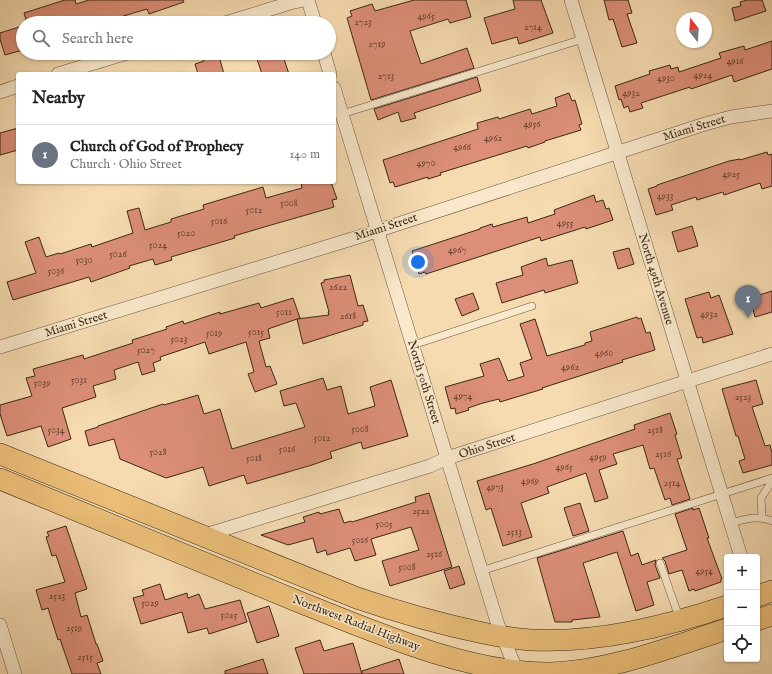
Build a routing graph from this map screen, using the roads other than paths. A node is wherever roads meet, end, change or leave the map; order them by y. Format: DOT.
graph roads {
  1 [pos="304,0"];
  2 [pos="308,0"];
  3 [pos="571,0"];
  4 [pos="248,16"];
  5 [pos="312,16"];
  6 [pos="583,39"];
  7 [pos="104,60"];
  8 [pos="326,60"];
  9 [pos="65,72"];
  10 [pos="329,72"];
  11 [pos="16,87"];
  12 [pos="0,92"];
  13 [pos="336,94"];
  14 [pos="772,112"];
  15 [pos="342,114"];
  16 [pos="617,152"];
  17 [pos="378,230"];
  18 [pos="532,306"];
  19 [pos="412,345"];
  20 [pos="0,347"];
  21 [pos="772,354"];
  22 [pos="687,381"];
  23 [pos="0,454"];
  24 [pos="447,458"];
  25 [pos="0,479"];
  26 [pos="772,479"];
  27 [pos="722,494"];
  28 [pos="762,517"];
  29 [pos="772,521"];
  30 [pos="731,523"];
  31 [pos="202,536"];
  32 [pos="740,554"];
  33 [pos="660,563"];
  34 [pos="481,571"];
  35 [pos="772,591"];
  36 [pos="760,595"];
  37 [pos="724,607"];
  38 [pos="772,615"];
  39 [pos="760,619"];
  40 [pos="680,620"];
  41 [pos="0,625"];
  42 [pos="724,630"];
  43 [pos="503,637"];
  44 [pos="517,673"];
  45 [pos="15,674"];
  1 -- 4 [label="street"];
  2 -- 5 [label="street"];
  3 -- 6 [label="street, North 49th Avenue"];
  6 -- 15 [label="lane"];
  6 -- 16 [label="street, North 49th Avenue"];
  7 -- 9 [label="street"];
  8 -- 10 [label="street"];
  11 -- 12 [label="street"];
  13 -- 15 [label="street, North 50th Street"];
  14 -- 16 [label="street, Miami Street"];
  15 -- 17 [label="street, North 50th Street"];
  16 -- 17 [label="street, Miami Street"];
  16 -- 22 [label="street, North 49th Avenue"];
  17 -- 19 [label="street, North 50th Street"];
  17 -- 20 [label="street, Miami Street"];
  18 -- 19 [label="lane"];
  19 -- 24 [label="street, North 50th Street"];
  21 -- 22 [label="street, Ohio Street"];
  22 -- 24 [label="street, Ohio Street"];
  22 -- 27 [label="street, North 49th Avenue"];
  23 -- 31 [label="main road, Northwest Radial Highway"];
  24 -- 31 [label="street, Ohio Street"];
  24 -- 34 [label="street, North 50th Street"];
  25 -- 44 [label="main road, Northwest Radial Highway"];
  26 -- 27 [label="lane"];
  26 -- 28 [label="lane"];
  27 -- 30 [label="street, North 49th Avenue"];
  27 -- 34 [label="lane"];
  28 -- 29 [label="lane"];
  28 -- 30 [label="lane"];
  30 -- 32 [label="street, North 49th Avenue"];
  31 -- 43 [label="main road, Northwest Radial Highway"];
  33 -- 40 [label="lane"];
  34 -- 43 [label="street, North 50th Street"];
  35 -- 36 [label="main road"];
  37 -- 40 [label="main road, Northwest Radial Highway"];
  38 -- 39 [label="main road"];
  40 -- 43 [label="main road, Northwest Radial Highway"];
  41 -- 45 [label="street"];
  42 -- 44 [label="main road, Northwest Radial Highway"];
  43 -- 44 [label="street, North 50th Street"];
}
